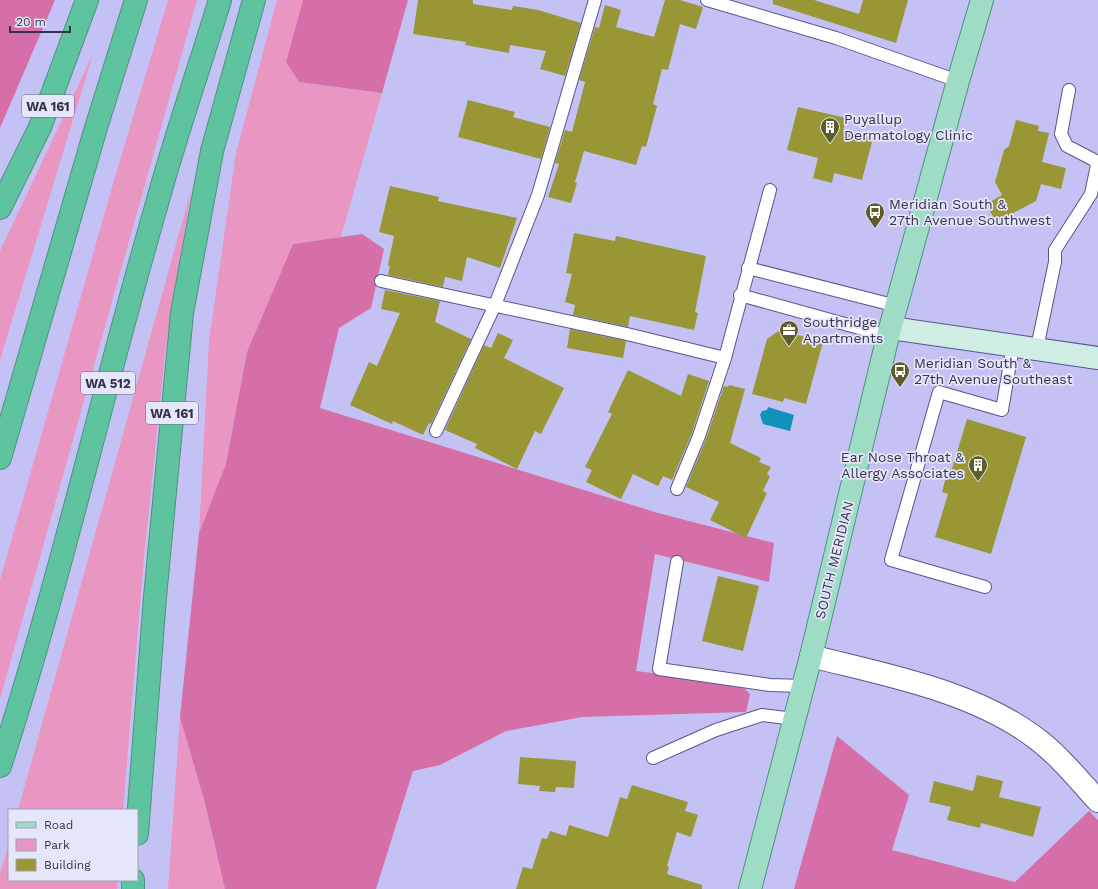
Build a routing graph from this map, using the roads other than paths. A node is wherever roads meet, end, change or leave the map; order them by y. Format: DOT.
graph roads {
  1 [pos="87,0"];
  2 [pos="136,0"];
  3 [pos="220,0"];
  4 [pos="254,0"];
  5 [pos="595,0"];
  6 [pos="707,0"];
  7 [pos="982,0"];
  8 [pos="958,81"];
  9 [pos="1069,90"];
  10 [pos="770,190"];
  11 [pos="0,208"];
  12 [pos="748,268"];
  13 [pos="382,281"];
  14 [pos="740,295"];
  15 [pos="495,305"];
  16 [pos="897,306"];
  17 [pos="890,332"];
  18 [pos="1013,346"];
  19 [pos="1037,348"];
  20 [pos="725,358"];
  21 [pos="1098,358"];
  22 [pos="436,431"];
  23 [pos="0,458"];
  24 [pos="677,489"];
  25 [pos="677,562"];
  26 [pos="985,587"];
  27 [pos="811,656"];
  28 [pos="803,686"];
  29 [pos="794,719"];
  30 [pos="653,758"];
  31 [pos="0,766"];
  32 [pos="1098,800"];
  33 [pos="138,821"];
  34 [pos="750,889"];
  1 -- 11 [label="highway, WA 161"];
  2 -- 23 [label="highway"];
  3 -- 31 [label="highway, WA 512"];
  4 -- 33 [label="highway, WA 161"];
  5 -- 15 [label="lane"];
  6 -- 8 [label="lane"];
  7 -- 8 [label="main road, SOUTH MERIDIAN"];
  8 -- 16 [label="main road, SOUTH MERIDIAN"];
  9 -- 19 [label="lane"];
  10 -- 12 [label="lane"];
  12 -- 14 [label="lane"];
  12 -- 16 [label="lane"];
  13 -- 15 [label="lane"];
  14 -- 17 [label="lane"];
  14 -- 20 [label="lane"];
  15 -- 20 [label="lane"];
  15 -- 22 [label="lane"];
  16 -- 17 [label="main road, SOUTH MERIDIAN"];
  17 -- 18 [label="street"];
  17 -- 27 [label="main road, SOUTH MERIDIAN"];
  18 -- 19 [label="street"];
  18 -- 26 [label="lane"];
  19 -- 21 [label="street"];
  20 -- 24 [label="lane"];
  25 -- 28 [label="lane"];
  27 -- 28 [label="main road, SOUTH MERIDIAN"];
  27 -- 32 [label="street"];
  28 -- 29 [label="main road, SOUTH MERIDIAN"];
  29 -- 30 [label="lane"];
  29 -- 34 [label="main road, SOUTH MERIDIAN"];
}
